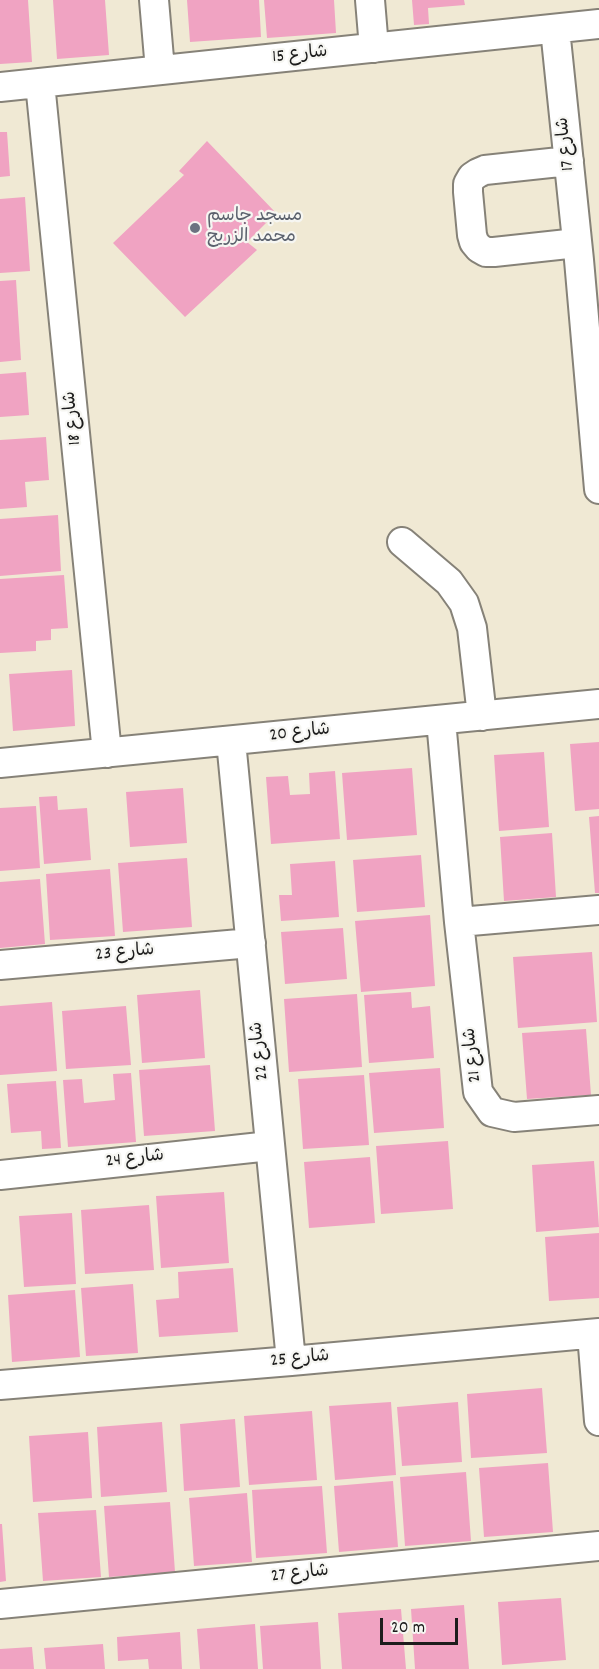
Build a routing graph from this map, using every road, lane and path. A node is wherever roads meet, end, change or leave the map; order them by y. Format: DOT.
graph roads {
  1 [pos="153,0"];
  2 [pos="370,0"];
  3 [pos="599,24"];
  4 [pos="555,28"];
  5 [pos="374,48"];
  6 [pos="160,70"];
  7 [pos="40,83"];
  8 [pos="0,87"];
  9 [pos="569,161"];
  10 [pos="585,254"];
  11 [pos="598,475"];
  12 [pos="402,542"];
  13 [pos="599,704"];
  14 [pos="482,716"];
  15 [pos="441,720"];
  16 [pos="231,741"];
  17 [pos="108,753"];
  18 [pos="0,763"];
  19 [pos="599,910"];
  20 [pos="459,922"];
  21 [pos="251,943"];
  22 [pos="0,965"];
  23 [pos="599,1110"];
  24 [pos="270,1146"];
  25 [pos="0,1174"];
  26 [pos="595,1334"];
  27 [pos="291,1361"];
  28 [pos="0,1385"];
  29 [pos="599,1421"];
  30 [pos="599,1546"];
  31 [pos="0,1604"];
  1 -- 6 [label="street"];
  2 -- 5 [label="street"];
  3 -- 4 [label="street, شارع 15"];
  4 -- 5 [label="street, شارع 15"];
  4 -- 9 [label="street, شارع 17"];
  5 -- 6 [label="street, شارع 15"];
  6 -- 7 [label="street, شارع 15"];
  7 -- 8 [label="street, شارع 15"];
  7 -- 17 [label="street, شارع 18"];
  9 -- 10 [label="street, شارع 17"];
  9 -- 10 [label="street"];
  10 -- 11 [label="street, شارع 17"];
  12 -- 14 [label="street"];
  13 -- 14 [label="street, شارع 20"];
  14 -- 15 [label="street, شارع 20"];
  15 -- 16 [label="street, شارع 20"];
  15 -- 20 [label="street, شارع 21"];
  16 -- 17 [label="street, شارع 20"];
  16 -- 21 [label="street, شارع 22"];
  17 -- 18 [label="street, شارع 20"];
  19 -- 20 [label="street"];
  20 -- 23 [label="street, شارع 21"];
  21 -- 22 [label="street, شارع 23"];
  21 -- 24 [label="street, شارع 22"];
  24 -- 25 [label="street, شارع 24"];
  24 -- 27 [label="street, شارع 22"];
  26 -- 27 [label="street, شارع 25"];
  26 -- 29 [label="street"];
  27 -- 28 [label="street, شارع 25"];
  30 -- 31 [label="street, شارع 27"];
}
